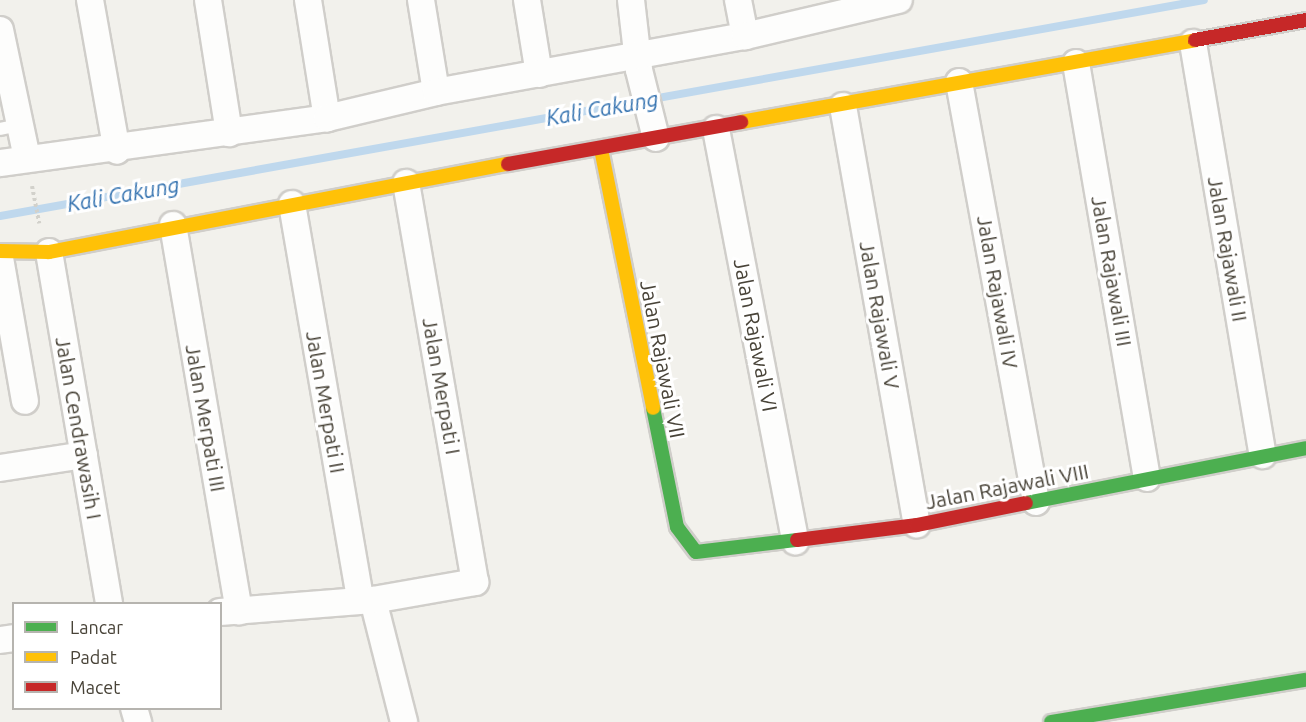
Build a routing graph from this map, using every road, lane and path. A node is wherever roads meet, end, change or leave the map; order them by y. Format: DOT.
graph roads {
  1 [pos="90,0"];
  2 [pos="208,0"];
  3 [pos="308,0"];
  4 [pos="421,0"];
  5 [pos="526,0"];
  6 [pos="631,0"];
  7 [pos="899,0"];
  8 [pos="852,6"];
  9 [pos="741,17"];
  10 [pos="1306,20"];
  11 [pos="0,30"];
  12 [pos="1193,43"];
  13 [pos="639,62"];
  14 [pos="1076,63"];
  15 [pos="539,74"];
  16 [pos="959,82"];
  17 [pos="436,92"];
  18 [pos="843,106"];
  19 [pos="327,118"];
  20 [pos="10,127"];
  21 [pos="653,129"];
  22 [pos="716,129"];
  23 [pos="229,133"];
  24 [pos="600,149"];
  25 [pos="117,151"];
  26 [pos="0,163"];
  27 [pos="29,170"];
  28 [pos="406,183"];
  29 [pos="292,204"];
  30 [pos="173,225"];
  31 [pos="45,244"];
  32 [pos="4,253"];
  33 [pos="25,400"];
  34 [pos="1306,448"];
  35 [pos="84,455"];
  36 [pos="1263,455"];
  37 [pos="0,468"];
  38 [pos="1148,478"];
  39 [pos="1036,502"];
  40 [pos="917,525"];
  41 [pos="795,541"];
  42 [pos="714,553"];
  43 [pos="366,600"];
  44 [pos="109,602"];
  45 [pos="230,611"];
  46 [pos="1306,680"];
  47 [pos="404,722"];
  48 [pos="1051,722"];
  1 -- 25 [label="street"];
  2 -- 23 [label="street"];
  3 -- 19 [label="street"];
  4 -- 17 [label="street"];
  5 -- 15 [label="street"];
  6 -- 13 [label="street"];
  7 -- 8 [label="street"];
  8 -- 9 [label="street"];
  9 -- 13 [label="street"];
  10 -- 12 [label="main road"];
  11 -- 20 [label="street"];
  12 -- 14 [label="main road"];
  12 -- 36 [label="street, Jalan Rajawali II"];
  13 -- 15 [label="street"];
  13 -- 21 [label="street"];
  14 -- 16 [label="main road"];
  14 -- 38 [label="street, Jalan Rajawali III"];
  15 -- 17 [label="street"];
  16 -- 18 [label="main road"];
  16 -- 39 [label="street, Jalan Rajawali IV"];
  17 -- 19 [label="street"];
  18 -- 22 [label="main road"];
  18 -- 40 [label="street, Jalan Rajawali V"];
  19 -- 23 [label="street"];
  20 -- 27 [label="street"];
  21 -- 22 [label="main road"];
  21 -- 24 [label="main road"];
  22 -- 41 [label="street, Jalan Rajawali VI"];
  23 -- 25 [label="street"];
  24 -- 28 [label="main road"];
  24 -- 42 [label="main road, Jalan Rajawali VII"];
  25 -- 27 [label="street"];
  26 -- 27 [label="street"];
  27 -- 31 [label="path"];
  28 -- 29 [label="main road"];
  28 -- 43 [label="street, Jalan Merpati I"];
  29 -- 30 [label="main road"];
  29 -- 43 [label="street, Jalan Merpati II"];
  30 -- 31 [label="main road"];
  30 -- 45 [label="street, Jalan Merpati III"];
  31 -- 32 [label="main road"];
  31 -- 35 [label="street, Jalan Cendrawasih I"];
  32 -- 33 [label="street"];
  34 -- 36 [label="main road, Jalan Rajawali VIII"];
  35 -- 37 [label="street"];
  35 -- 44 [label="street, Jalan Cendrawasih I"];
  36 -- 38 [label="main road, Jalan Rajawali VIII"];
  38 -- 39 [label="main road, Jalan Rajawali VIII"];
  39 -- 40 [label="main road, Jalan Rajawali VIII"];
  40 -- 41 [label="main road, Jalan Rajawali VIII"];
  41 -- 42 [label="main road, Jalan Rajawali VIII"];
  43 -- 45 [label="street"];
  43 -- 47 [label="street, Jalan Merpati II"];
  46 -- 48 [label="main road"];
}
